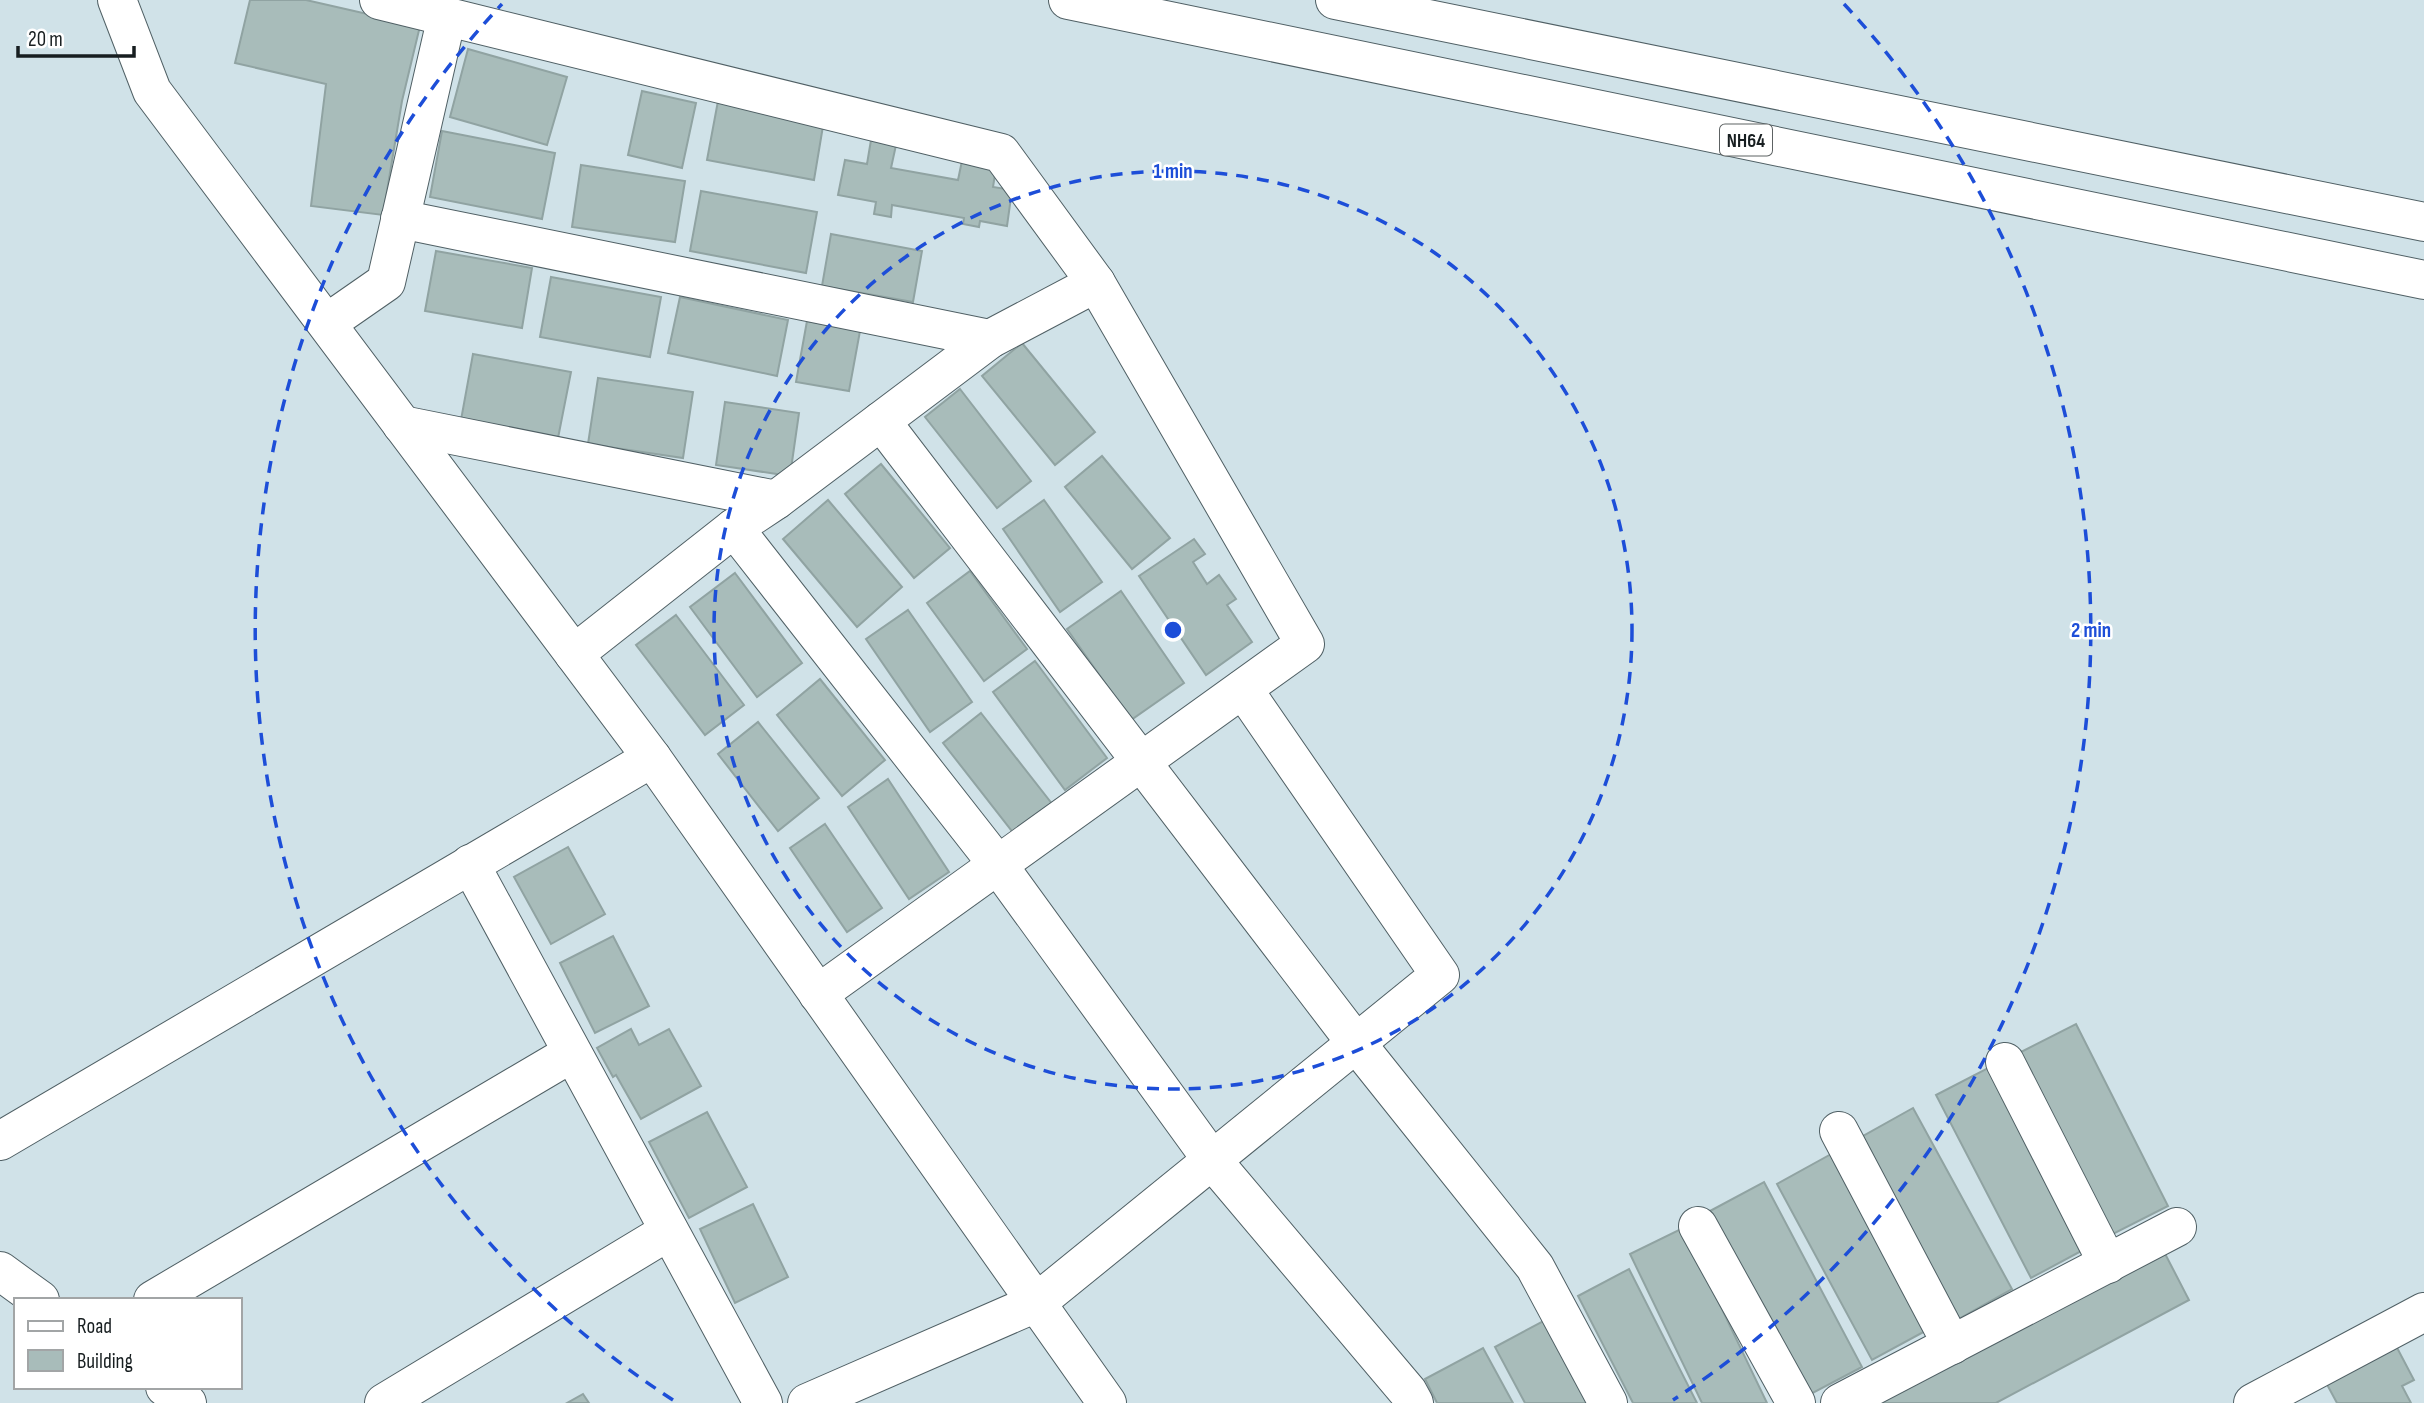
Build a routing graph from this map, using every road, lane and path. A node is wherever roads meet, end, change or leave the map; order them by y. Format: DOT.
graph roads {
  1 [pos="117,0"];
  2 [pos="379,0"];
  3 [pos="1068,0"];
  4 [pos="1335,0"];
  5 [pos="447,16"];
  6 [pos="400,219"];
  7 [pos="2424,222"];
  8 [pos="2424,280"];
  9 [pos="1096,283"];
  10 [pos="327,323"];
  11 [pos="990,339"];
  12 [pos="881,421"];
  13 [pos="402,425"];
  14 [pos="776,500"];
  15 [pos="734,528"];
  16 [pos="573,654"];
  17 [pos="1244,689"];
  18 [pos="652,758"];
  19 [pos="1142,761"];
  20 [pos="470,864"];
  21 [pos="998,865"];
  22 [pos="818,994"];
  23 [pos="1356,1043"];
  24 [pos="572,1053"];
  25 [pos="2005,1062"];
  26 [pos="1839,1130"];
  27 [pos="0,1142"];
  28 [pos="1212,1160"];
  29 [pos="1698,1226"];
  30 [pos="2177,1227"];
  31 [pos="669,1231"];
  32 [pos="2108,1264"];
  33 [pos="0,1271"];
  34 [pos="37,1298"];
  35 [pos="156,1298"];
  36 [pos="1035,1303"];
  37 [pos="2424,1312"];
  38 [pos="1952,1345"];
  39 [pos="168,1389"];
  40 [pos="187,1403"];
  41 [pos="384,1403"];
  42 [pos="762,1403"];
  43 [pos="807,1403"];
  44 [pos="1107,1403"];
  45 [pos="1414,1403"];
  46 [pos="1608,1403"];
  47 [pos="1796,1403"];
  48 [pos="1840,1403"];
  49 [pos="2253,1403"];
  1 -- 10 [label="main road"];
  2 -- 5 [label="main road"];
  3 -- 8 [label="main road, NH64"];
  4 -- 7 [label="main road"];
  5 -- 6 [label="main road"];
  5 -- 9 [label="main road"];
  6 -- 10 [label="main road"];
  6 -- 11 [label="main road"];
  9 -- 11 [label="main road"];
  9 -- 17 [label="main road"];
  10 -- 13 [label="main road"];
  11 -- 12 [label="main road"];
  12 -- 14 [label="main road"];
  12 -- 19 [label="main road"];
  13 -- 14 [label="main road"];
  13 -- 16 [label="main road"];
  14 -- 15 [label="main road"];
  15 -- 16 [label="main road"];
  15 -- 21 [label="main road"];
  16 -- 18 [label="main road"];
  17 -- 19 [label="main road"];
  17 -- 23 [label="main road"];
  18 -- 20 [label="main road"];
  18 -- 22 [label="main road"];
  19 -- 21 [label="main road"];
  19 -- 23 [label="main road"];
  20 -- 24 [label="main road"];
  20 -- 27 [label="main road"];
  21 -- 22 [label="main road"];
  21 -- 28 [label="main road"];
  22 -- 36 [label="main road"];
  23 -- 28 [label="main road"];
  23 -- 46 [label="main road"];
  24 -- 31 [label="main road"];
  24 -- 35 [label="main road"];
  25 -- 32 [label="main road"];
  26 -- 38 [label="main road"];
  28 -- 36 [label="main road"];
  28 -- 45 [label="main road"];
  29 -- 47 [label="main road"];
  30 -- 32 [label="main road"];
  31 -- 41 [label="main road"];
  31 -- 42 [label="main road"];
  32 -- 38 [label="main road"];
  33 -- 34 [label="main road"];
  36 -- 43 [label="main road"];
  36 -- 44 [label="main road"];
  37 -- 49 [label="main road"];
  38 -- 48 [label="main road"];
  39 -- 40 [label="main road"];
}
